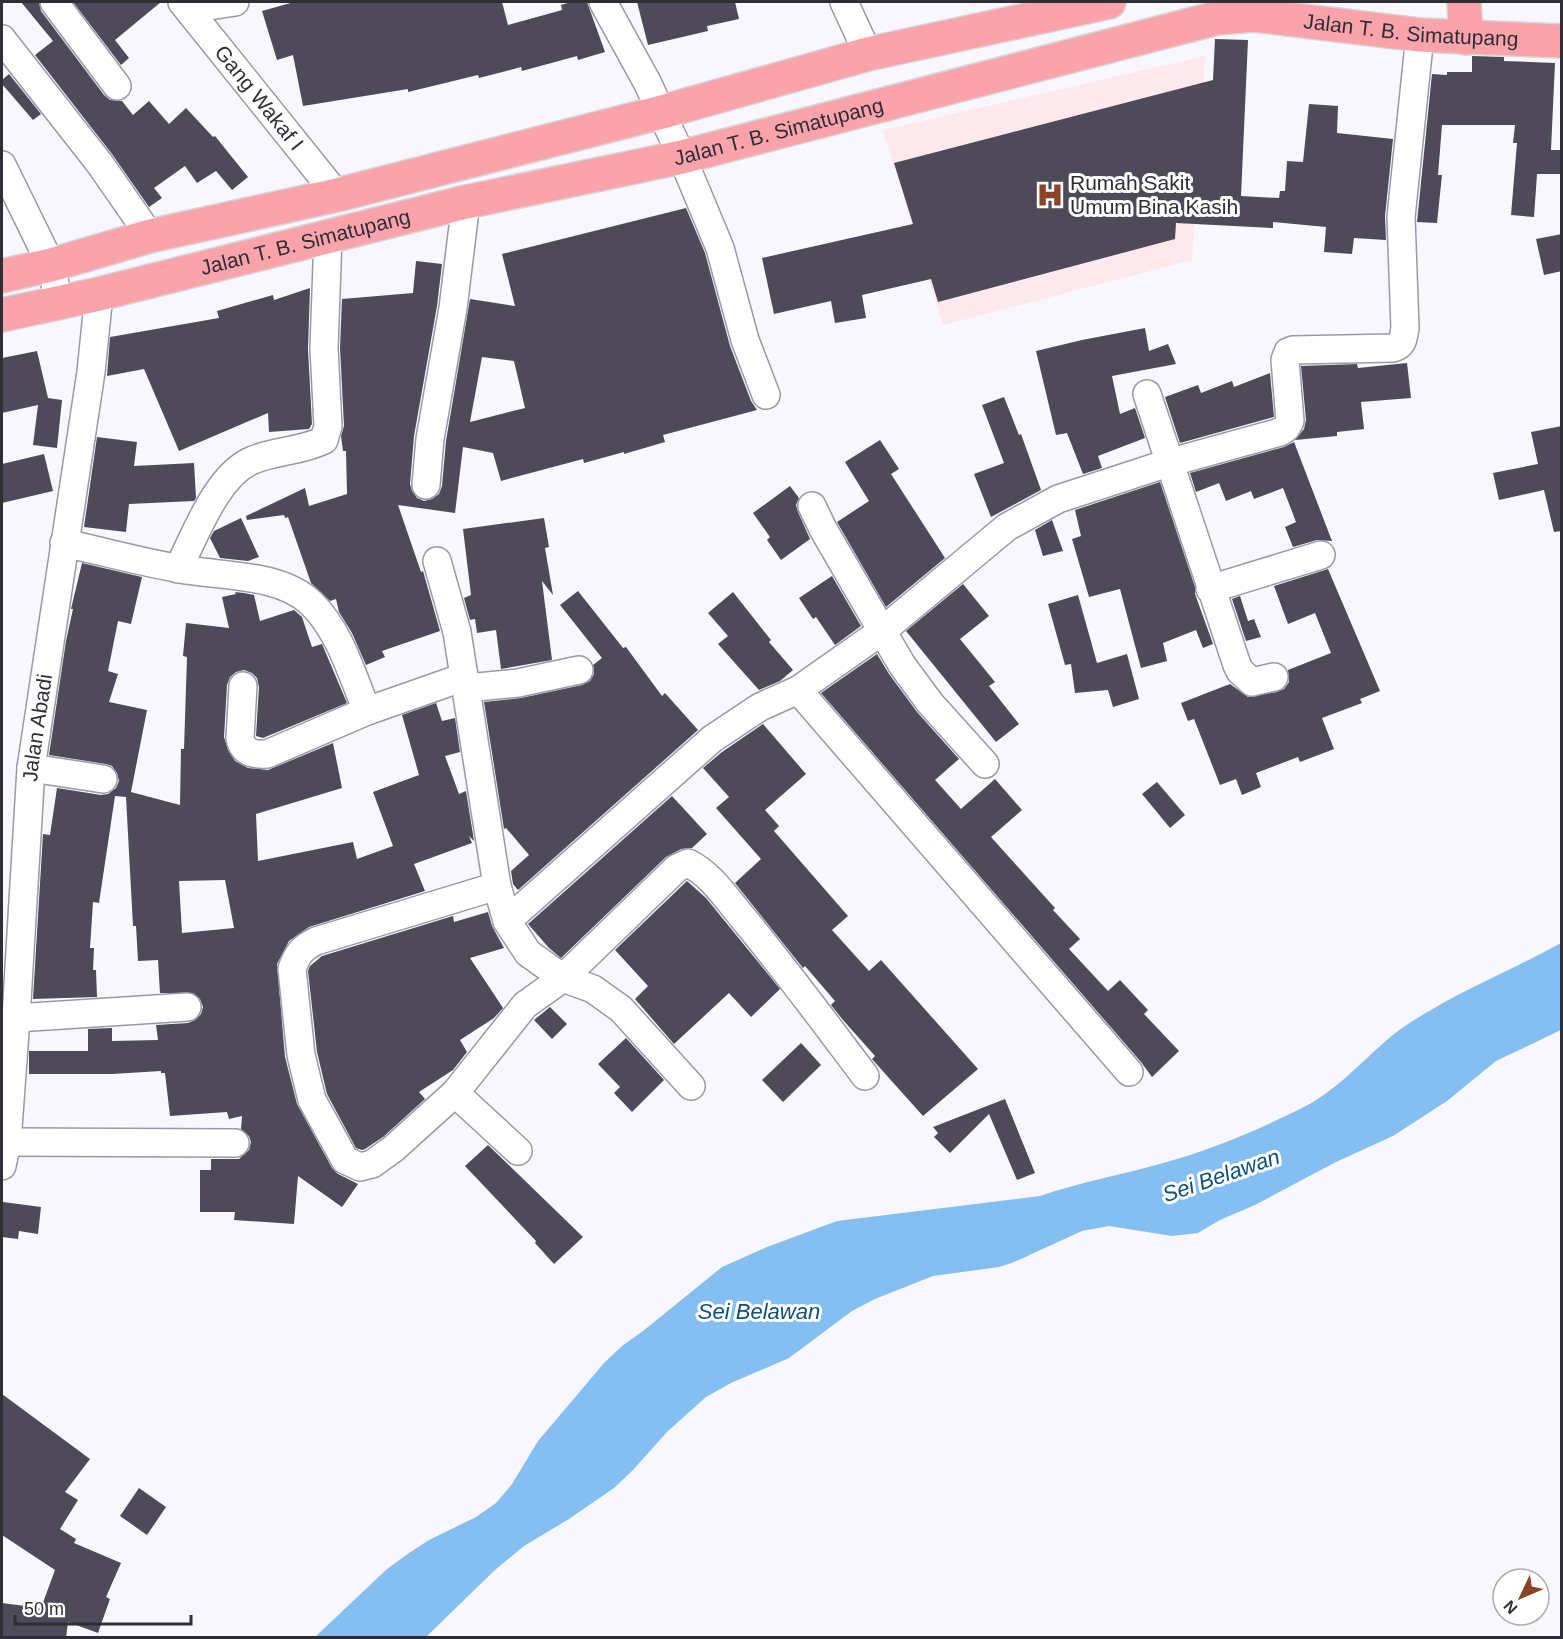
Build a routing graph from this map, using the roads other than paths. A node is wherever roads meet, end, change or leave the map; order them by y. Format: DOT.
graph roads {
  1 [pos="54,2"];
  2 [pos="182,2"];
  3 [pos="200,2"];
  4 [pos="235,2"];
  5 [pos="603,2"];
  6 [pos="844,2"];
  7 [pos="1109,2"];
  8 [pos="1464,2"];
  9 [pos="1420,35"];
  10 [pos="1466,38"];
  11 [pos="2,39"];
  12 [pos="1562,41"];
  13 [pos="868,54"];
  14 [pos="117,86"];
  15 [pos="662,112"];
  16 [pos="682,157"];
  17 [pos="2,165"];
  18 [pos="337,195"];
  19 [pos="466,202"];
  20 [pos="150,236"];
  21 [pos="328,237"];
  22 [pos="51,266"];
  23 [pos="2,276"];
  24 [pos="99,294"];
  25 [pos="59,302"];
  26 [pos="2,315"];
  27 [pos="1147,394"];
  28 [pos="766,395"];
  29 [pos="1168,463"];
  30 [pos="426,485"];
  31 [pos="812,506"];
  32 [pos="64,543"];
  33 [pos="1321,555"];
  34 [pos="437,561"];
  35 [pos="178,569"];
  36 [pos="1210,589"];
  37 [pos="882,631"];
  38 [pos="579,670"];
  39 [pos="1274,677"];
  40 [pos="465,682"];
  41 [pos="243,686"];
  42 [pos="798,690"];
  43 [pos="368,711"];
  44 [pos="985,764"];
  45 [pos="31,768"];
  46 [pos="103,779"];
  47 [pos="497,886"];
  48 [pos="507,921"];
  49 [pos="563,978"];
  50 [pos="187,1007"];
  51 [pos="16,1018"];
  52 [pos="1129,1072"];
  53 [pos="865,1076"];
  54 [pos="691,1086"];
  55 [pos="455,1093"];
  56 [pos="236,1143"];
  57 [pos="519,1151"];
  58 [pos="4,1154"];
  1 -- 14 [label="street"];
  2 -- 18 [label="street, Gang Wakaf I"];
  3 -- 4 [label="street"];
  5 -- 15 [label="street"];
  6 -- 13 [label="street"];
  7 -- 13 [label="main road, Jalan T. B. Simatupang"];
  8 -- 10 [label="main road"];
  9 -- 10 [label="main road, Jalan T. B. Simatupang"];
  9 -- 16 [label="main road, Jalan T. B. Simatupang"];
  9 -- 29 [label="street"];
  10 -- 12 [label="main road, Jalan T. B. Simatupang"];
  11 -- 20 [label="street"];
  13 -- 15 [label="main road, Jalan T. B. Simatupang"];
  15 -- 16 [label="street"];
  15 -- 18 [label="main road, Jalan T. B. Simatupang"];
  16 -- 19 [label="main road, Jalan T. B. Simatupang"];
  16 -- 28 [label="street"];
  17 -- 22 [label="street"];
  18 -- 20 [label="main road, Jalan T. B. Simatupang"];
  19 -- 21 [label="main road, Jalan T. B. Simatupang"];
  19 -- 30 [label="street"];
  20 -- 22 [label="main road, Jalan T. B. Simatupang"];
  21 -- 24 [label="main road, Jalan T. B. Simatupang"];
  21 -- 35 [label="street"];
  22 -- 23 [label="main road, Jalan T. B. Simatupang"];
  22 -- 25 [label="street"];
  24 -- 25 [label="main road, Jalan T. B. Simatupang"];
  24 -- 32 [label="street, Jalan Abadi"];
  25 -- 26 [label="main road, Jalan T. B. Simatupang"];
  27 -- 29 [label="street"];
  29 -- 36 [label="street"];
  29 -- 37 [label="street"];
  31 -- 37 [label="street"];
  32 -- 35 [label="street"];
  32 -- 45 [label="street, Jalan Abadi"];
  33 -- 36 [label="street"];
  34 -- 40 [label="street"];
  35 -- 43 [label="street"];
  36 -- 39 [label="street"];
  37 -- 42 [label="street"];
  37 -- 44 [label="street"];
  38 -- 40 [label="street"];
  40 -- 43 [label="street"];
  40 -- 47 [label="street"];
  41 -- 43 [label="street"];
  42 -- 48 [label="street"];
  42 -- 52 [label="street"];
  45 -- 46 [label="street"];
  45 -- 51 [label="street, Jalan Abadi"];
  47 -- 48 [label="street"];
  47 -- 55 [label="street"];
  48 -- 49 [label="street"];
  49 -- 53 [label="street"];
  49 -- 54 [label="street"];
  49 -- 55 [label="street"];
  50 -- 51 [label="street"];
  51 -- 58 [label="street, Jalan Abadi"];
  55 -- 57 [label="street"];
  56 -- 58 [label="street"];
}
